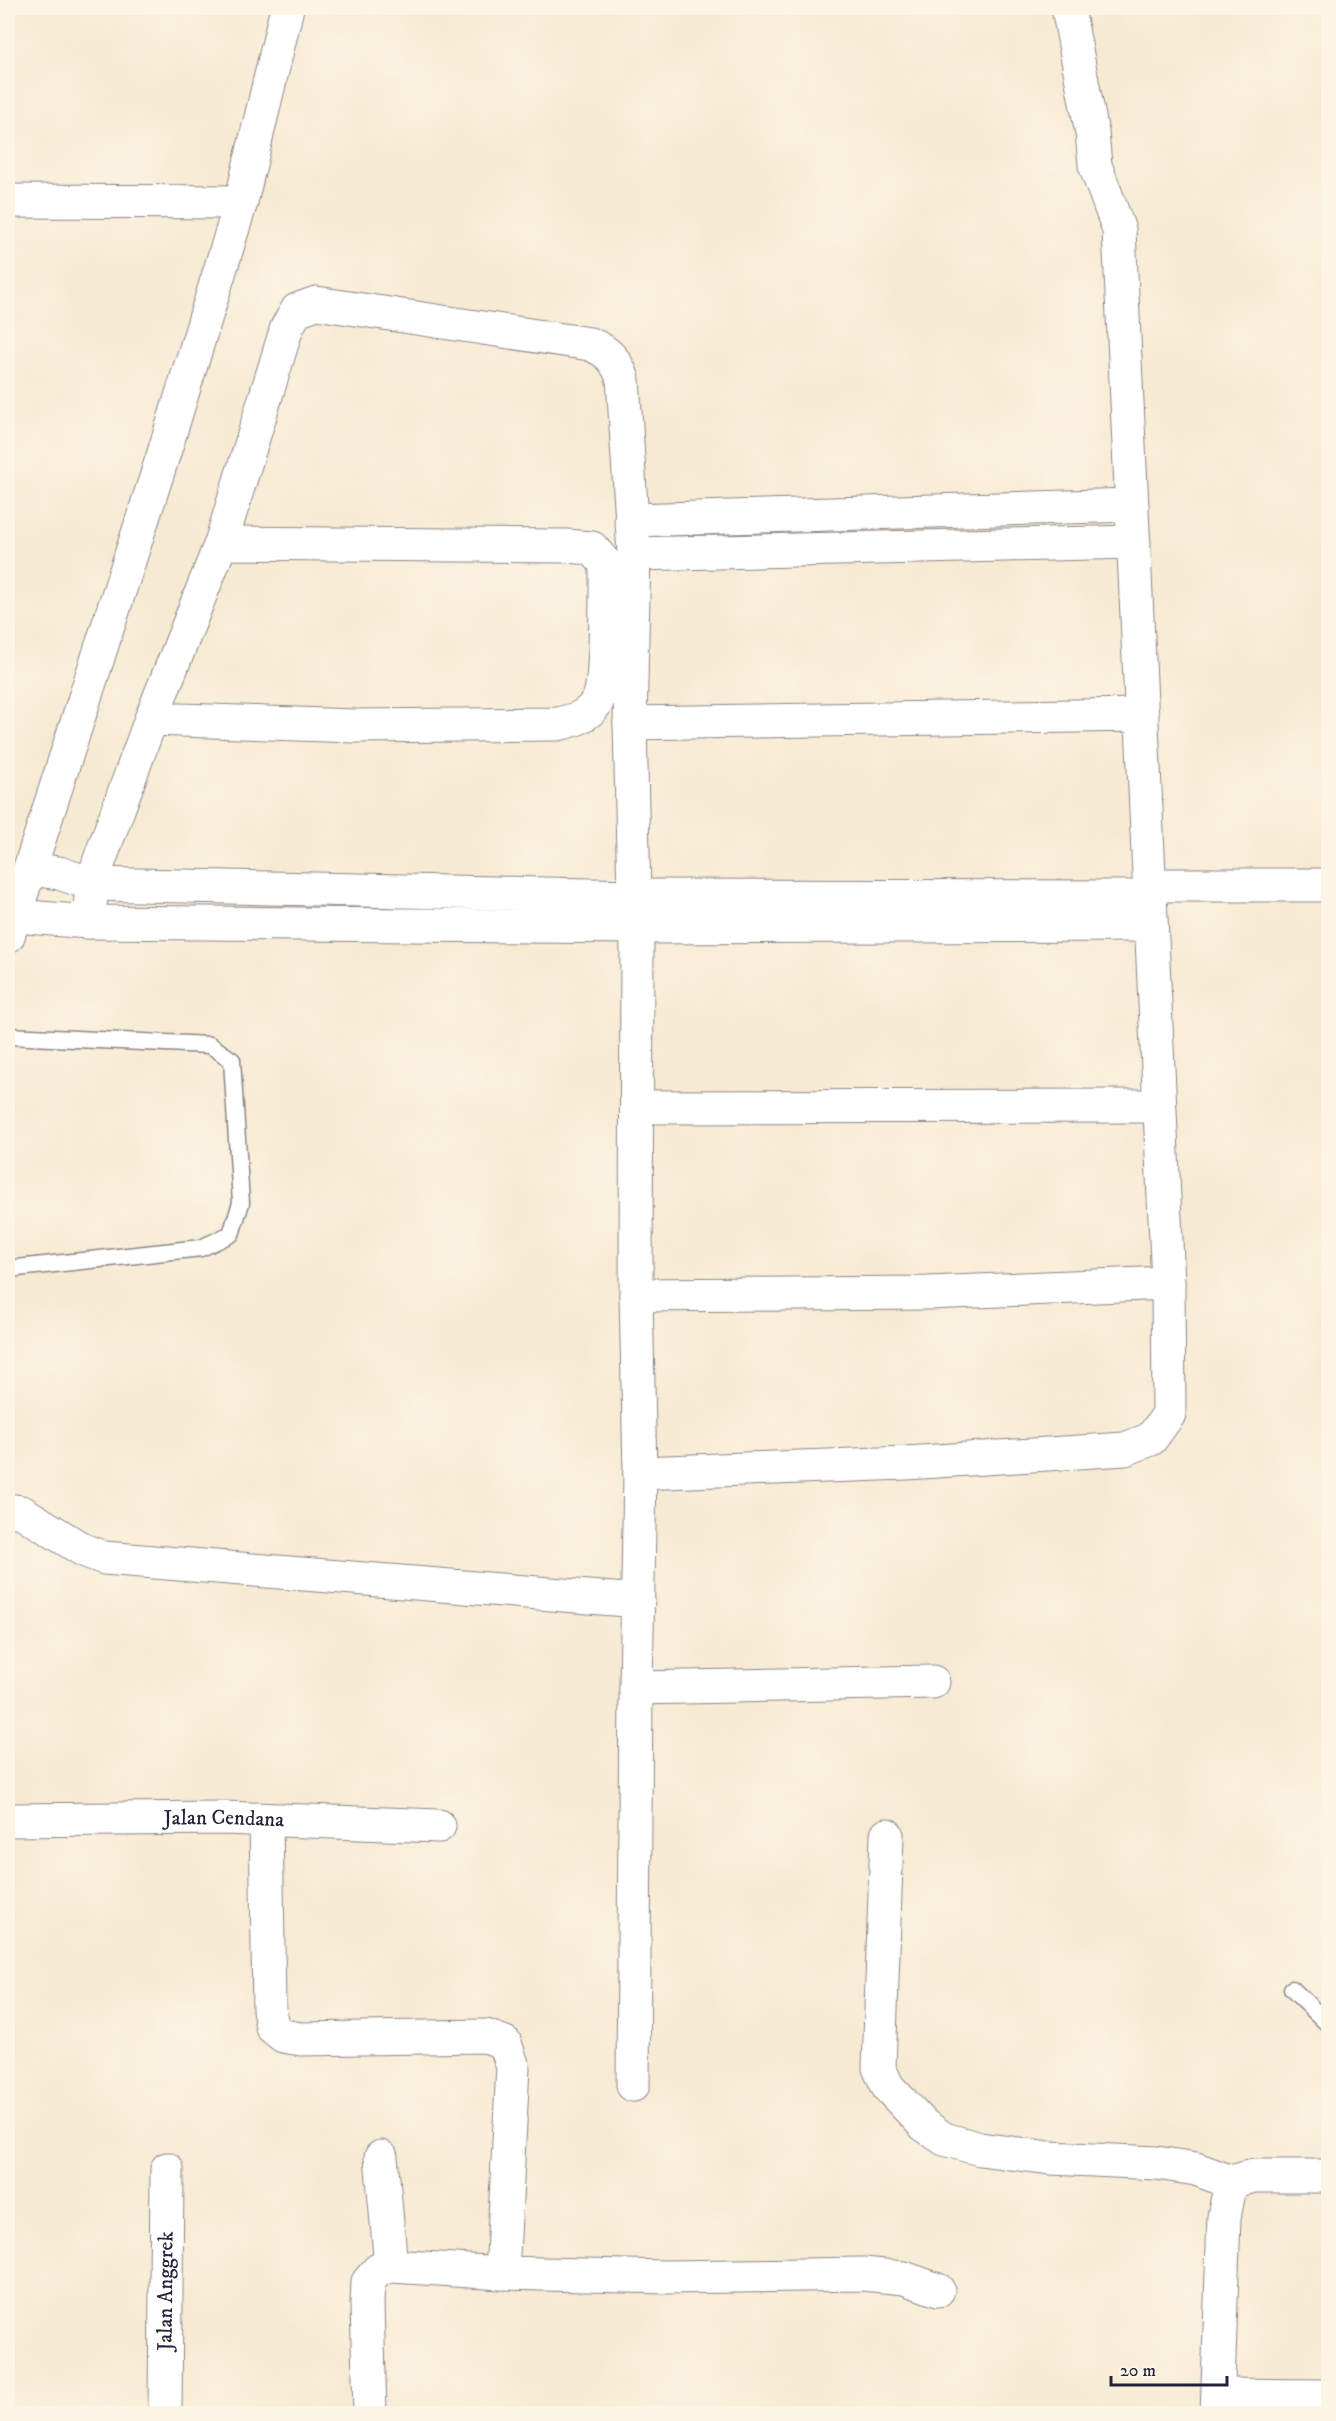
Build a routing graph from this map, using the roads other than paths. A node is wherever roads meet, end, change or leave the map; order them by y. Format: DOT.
graph roads {
  1 [pos="287,8"];
  2 [pos="1068,8"];
  3 [pos="8,201"];
  4 [pos="242,202"];
  5 [pos="1132,506"];
  6 [pos="631,520"];
  7 [pos="1134,542"];
  8 [pos="221,543"];
  9 [pos="634,554"];
  10 [pos="1142,715"];
  11 [pos="151,719"];
  12 [pos="630,723"];
  13 [pos="30,869"];
  14 [pos="92,884"];
  15 [pos="1329,885"];
  16 [pos="1150,902"];
  17 [pos="635,912"];
  18 [pos="89,922"];
  19 [pos="11,926"];
  20 [pos="8,1036"];
  21 [pos="637,1107"];
  22 [pos="1158,1107"];
  23 [pos="8,1269"];
  24 [pos="1168,1283"];
  25 [pos="636,1295"];
  26 [pos="640,1473"];
  27 [pos="8,1510"];
  28 [pos="638,1601"];
  29 [pos="933,1682"];
  30 [pos="636,1688"];
  31 [pos="8,1820"];
  32 [pos="266,1820"];
  33 [pos="439,1826"];
  34 [pos="887,1834"];
  35 [pos="1292,1989"];
  36 [pos="1329,2024"];
  37 [pos="633,2085"];
  38 [pos="381,2157"];
  39 [pos="167,2169"];
  40 [pos="1329,2176"];
  41 [pos="1231,2182"];
  42 [pos="391,2266"];
  43 [pos="502,2273"];
  44 [pos="938,2290"];
  45 [pos="1329,2396"];
  46 [pos="1218,2404"];
  47 [pos="165,2414"];
  48 [pos="370,2414"];
  1 -- 4 [label="street"];
  2 -- 5 [label="street"];
  3 -- 4 [label="street"];
  4 -- 13 [label="street"];
  5 -- 6 [label="street"];
  5 -- 7 [label="street"];
  6 -- 8 [label="street"];
  6 -- 9 [label="street"];
  7 -- 9 [label="street"];
  7 -- 10 [label="street"];
  8 -- 11 [label="street"];
  8 -- 11 [label="street"];
  9 -- 12 [label="street"];
  10 -- 12 [label="street"];
  10 -- 16 [label="street"];
  11 -- 14 [label="street"];
  12 -- 17 [label="street"];
  13 -- 14 [label="street"];
  13 -- 19 [label="street"];
  14 -- 17 [label="street"];
  14 -- 18 [label="street"];
  15 -- 16 [label="street"];
  16 -- 17 [label="street"];
  16 -- 22 [label="street"];
  17 -- 18 [label="street"];
  17 -- 21 [label="street"];
  18 -- 19 [label="street"];
  20 -- 23 [label="lane"];
  21 -- 22 [label="street"];
  21 -- 25 [label="street"];
  22 -- 24 [label="street"];
  24 -- 25 [label="street"];
  24 -- 26 [label="street"];
  25 -- 26 [label="street"];
  26 -- 28 [label="street"];
  27 -- 28 [label="street"];
  28 -- 30 [label="street"];
  29 -- 30 [label="street"];
  30 -- 37 [label="street"];
  31 -- 32 [label="street, Jalan Cendana"];
  32 -- 33 [label="street, Jalan Cendana"];
  32 -- 43 [label="street"];
  34 -- 41 [label="street"];
  35 -- 36 [label="lane"];
  38 -- 42 [label="street"];
  39 -- 47 [label="street, Jalan Anggrek"];
  40 -- 41 [label="street"];
  41 -- 46 [label="street"];
  42 -- 43 [label="street"];
  42 -- 48 [label="street"];
  43 -- 44 [label="street"];
  45 -- 46 [label="street"];
}
